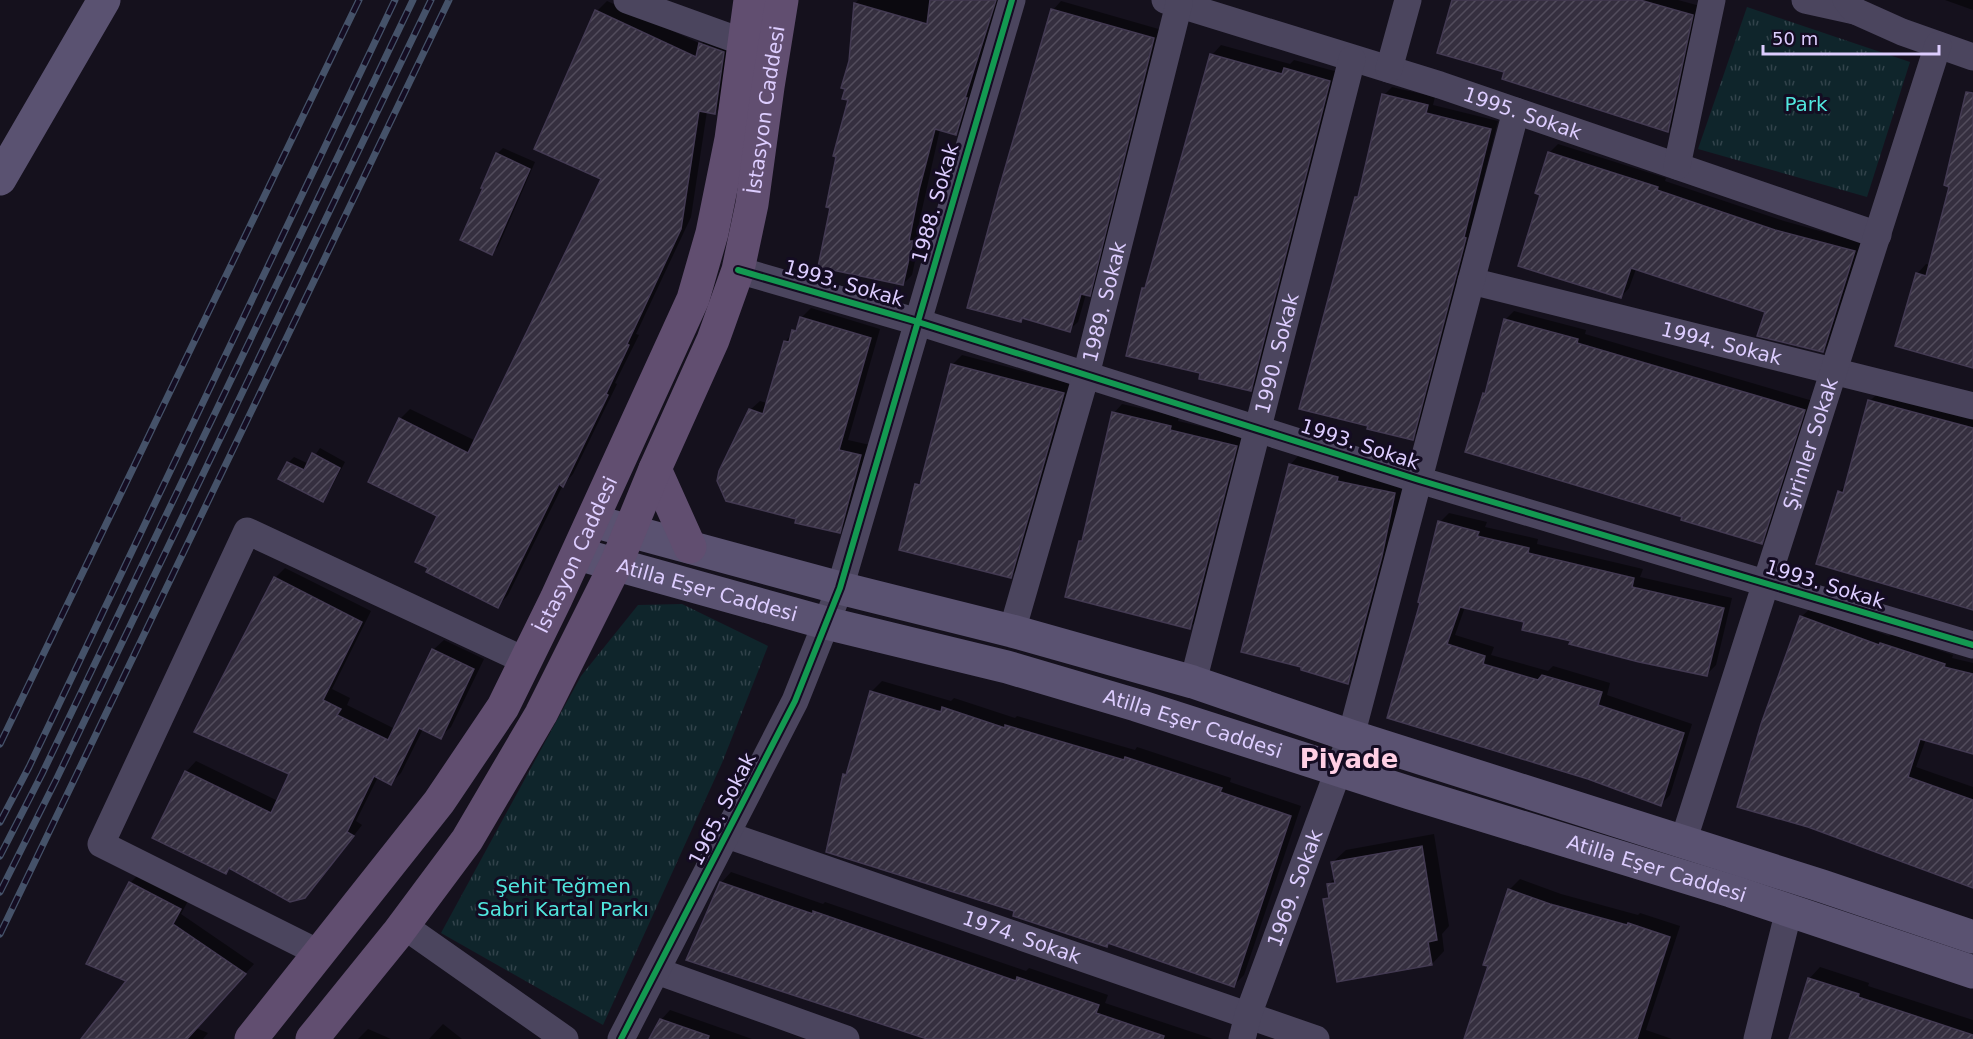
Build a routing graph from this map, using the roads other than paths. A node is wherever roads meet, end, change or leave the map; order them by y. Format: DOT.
graph roads {
  1 [pos="104,0"];
  2 [pos="627,0"];
  3 [pos="750,0"];
  4 [pos="782,0"];
  5 [pos="1012,0"];
  6 [pos="1408,0"];
  7 [pos="1712,0"];
  8 [pos="1805,0"];
  9 [pos="1172,2"];
  10 [pos="1851,5"];
  11 [pos="743,42"];
  12 [pos="1938,45"];
  13 [pos="1973,57"];
  14 [pos="1353,59"];
  15 [pos="1389,69"];
  16 [pos="1516,111"];
  17 [pos="1677,166"];
  18 [pos="0,179"];
  19 [pos="1878,235"];
  20 [pos="738,270"];
  21 [pos="1471,281"];
  22 [pos="918,322"];
  23 [pos="1834,371"];
  24 [pos="1086,375"];
  25 [pos="1973,406"];
  26 [pos="1258,429"];
  27 [pos="655,470"];
  28 [pos="1419,480"];
  29 [pos="594,521"];
  30 [pos="630,530"];
  31 [pos="690,547"];
  32 [pos="578,554"];
  33 [pos="616,564"];
  34 [pos="1766,584"];
  35 [pos="840,588"];
  36 [pos="826,623"];
  37 [pos="1012,631"];
  38 [pos="1973,645"];
  39 [pos="526,661"];
  40 [pos="1193,682"];
  41 [pos="1351,736"];
  42 [pos="1338,770"];
  43 [pos="727,835"];
  44 [pos="1683,842"];
  45 [pos="1789,910"];
  46 [pos="404,926"];
  47 [pos="1973,938"];
  48 [pos="319,953"];
  49 [pos="657,971"];
  50 [pos="1973,972"];
  51 [pos="1245,1027"];
  52 [pos="251,1039"];
  53 [pos="312,1039"];
  54 [pos="565,1039"];
  55 [pos="621,1039"];
  56 [pos="846,1039"];
  57 [pos="1316,1039"];
  58 [pos="1757,1039"];
  1 -- 18 [label="main road"];
  2 -- 11 [label="street"];
  3 -- 11 [label="main road, İstasyon Caddesi"];
  4 -- 20 [label="main road, İstasyon Caddesi"];
  5 -- 22 [label="street, 1988. Sokak"];
  6 -- 15 [label="street"];
  7 -- 17 [label="street"];
  8 -- 10 [label="street"];
  9 -- 14 [label="street, 1995. Sokak"];
  9 -- 24 [label="street, 1989. Sokak"];
  10 -- 12 [label="street"];
  11 -- 29 [label="main road, İstasyon Caddesi"];
  12 -- 13 [label="street"];
  12 -- 19 [label="street, Şirinler Sokak"];
  14 -- 15 [label="street, 1995. Sokak"];
  14 -- 26 [label="street, 1990. Sokak"];
  15 -- 16 [label="street, 1995. Sokak"];
  16 -- 17 [label="street, 1995. Sokak"];
  16 -- 21 [label="street, 1969. Sokak"];
  17 -- 19 [label="street, 1995. Sokak"];
  19 -- 23 [label="street, Şirinler Sokak"];
  20 -- 22 [label="street, 1993. Sokak"];
  20 -- 27 [label="main road, İstasyon Caddesi"];
  21 -- 23 [label="street, 1994. Sokak"];
  21 -- 28 [label="street, 1969. Sokak"];
  22 -- 24 [label="street, 1993. Sokak"];
  22 -- 35 [label="street, 1988. Sokak"];
  23 -- 25 [label="street, 1994. Sokak"];
  23 -- 34 [label="street, Şirinler Sokak"];
  24 -- 26 [label="street, 1993. Sokak"];
  24 -- 37 [label="street, 1989. Sokak"];
  26 -- 28 [label="street, 1993. Sokak"];
  26 -- 40 [label="street, 1990. Sokak"];
  27 -- 30 [label="main road, İstasyon Caddesi"];
  27 -- 31 [label="main road"];
  28 -- 34 [label="street, 1993. Sokak"];
  28 -- 41 [label="street, 1969. Sokak"];
  29 -- 30 [label="main road, Atilla Eşer Caddesi"];
  29 -- 32 [label="main road, İstasyon Caddesi"];
  30 -- 31 [label="main road, Atilla Eşer Caddesi"];
  30 -- 33 [label="main road, İstasyon Caddesi"];
  31 -- 35 [label="main road, Atilla Eşer Caddesi"];
  32 -- 33 [label="main road, Atilla Eşer Caddesi"];
  32 -- 39 [label="main road, İstasyon Caddesi"];
  33 -- 36 [label="main road, Atilla Eşer Caddesi"];
  33 -- 46 [label="main road, İstasyon Caddesi"];
  34 -- 38 [label="street, 1993. Sokak"];
  34 -- 44 [label="street, Şirinler Sokak"];
  35 -- 36 [label="street, 1965. Sokak"];
  35 -- 37 [label="main road, Atilla Eşer Caddesi"];
  36 -- 42 [label="main road, Atilla Eşer Caddesi"];
  36 -- 43 [label="street, 1965. Sokak"];
  37 -- 40 [label="main road, Atilla Eşer Caddesi"];
  39 -- 48 [label="main road, İstasyon Caddesi"];
  39 -- 48 [label="street"];
  40 -- 41 [label="main road, Atilla Eşer Caddesi"];
  41 -- 42 [label="street, 1969. Sokak"];
  41 -- 44 [label="main road, Atilla Eşer Caddesi"];
  42 -- 45 [label="main road, Atilla Eşer Caddesi"];
  42 -- 51 [label="street, 1969. Sokak"];
  43 -- 49 [label="street, 1965. Sokak"];
  43 -- 51 [label="street, 1974. Sokak"];
  44 -- 47 [label="main road, Atilla Eşer Caddesi"];
  45 -- 50 [label="main road, Atilla Eşer Caddesi"];
  45 -- 58 [label="street"];
  46 -- 53 [label="main road, İstasyon Caddesi"];
  46 -- 54 [label="street"];
  48 -- 52 [label="main road, İstasyon Caddesi"];
  49 -- 55 [label="street, 1965. Sokak"];
  49 -- 56 [label="street"];
  51 -- 57 [label="street, 1974. Sokak"];
}
